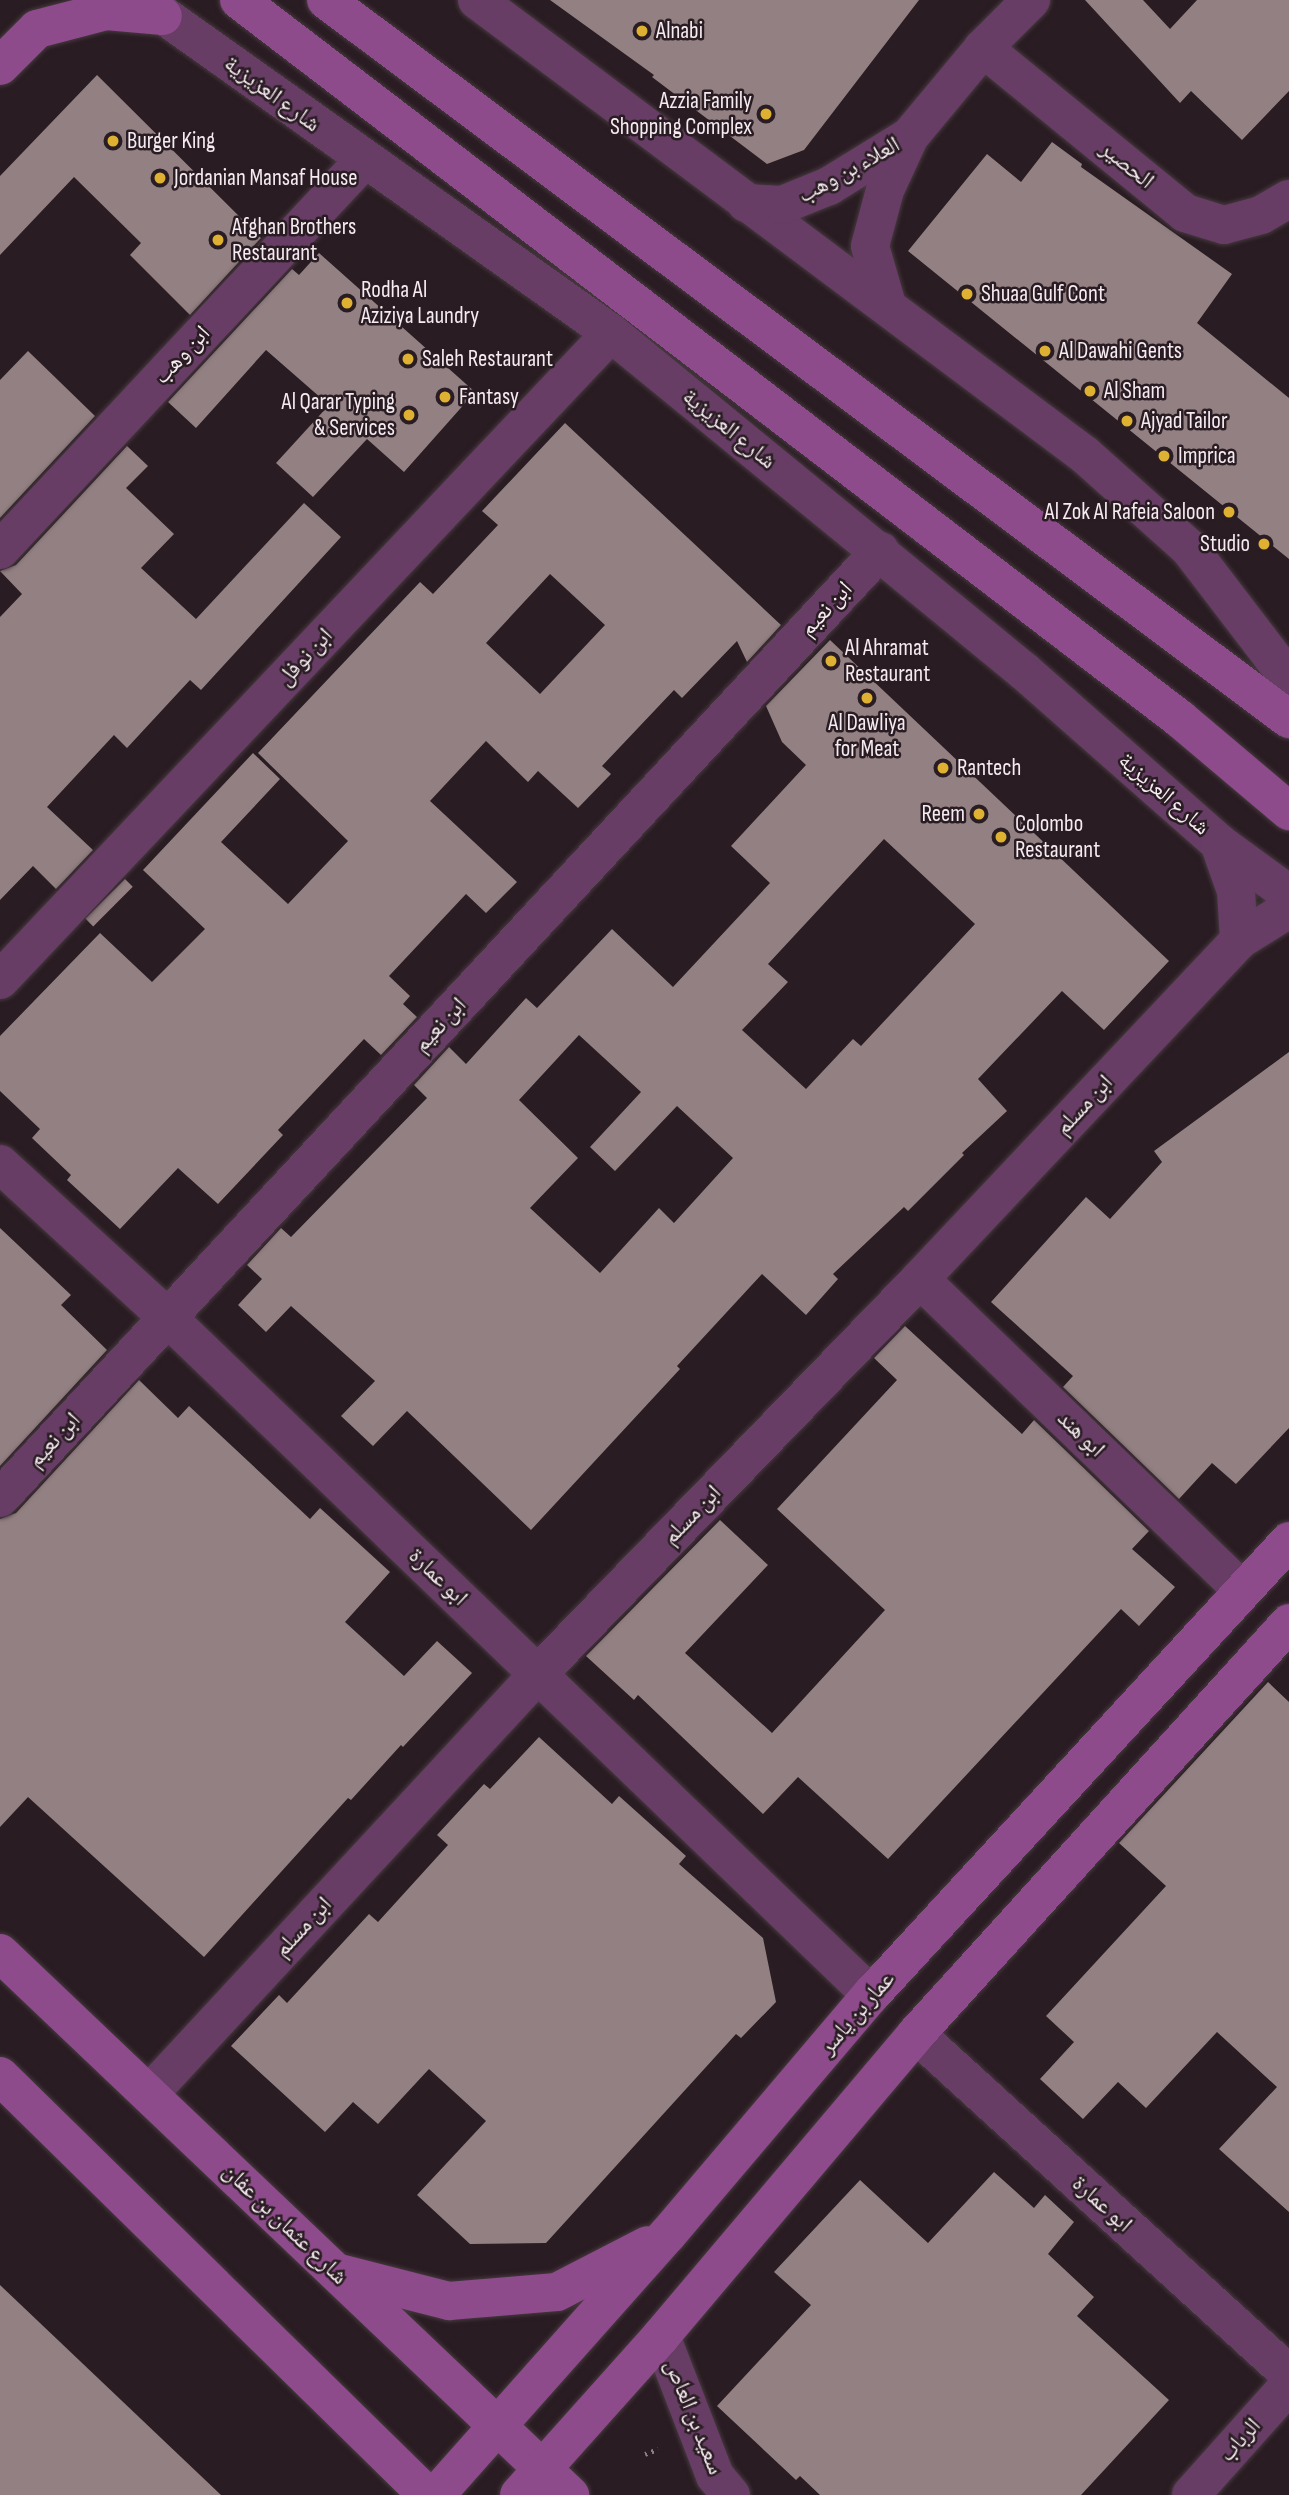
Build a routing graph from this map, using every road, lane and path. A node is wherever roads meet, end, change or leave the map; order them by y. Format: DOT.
graph roads {
  1 [pos="239,0"];
  2 [pos="326,0"];
  3 [pos="477,0"];
  4 [pos="1031,0"];
  5 [pos="153,8"];
  6 [pos="36,14"];
  7 [pos="983,48"];
  8 [pos="0,66"];
  9 [pos="910,136"];
  10 [pos="364,160"];
  11 [pos="1289,199"];
  12 [pos="746,203"];
  13 [pos="887,305"];
  14 [pos="611,333"];
  15 [pos="0,550"];
  16 [pos="880,551"];
  17 [pos="1289,679"];
  18 [pos="1289,719"];
  19 [pos="1289,811"];
  20 [pos="1220,843"];
  21 [pos="1289,894"];
  22 [pos="1289,909"];
  23 [pos="1239,940"];
  24 [pos="0,980"];
  25 [pos="0,1164"];
  26 [pos="920,1279"];
  27 [pos="168,1318"];
  28 [pos="0,1499"];
  29 [pos="1289,1541"];
  30 [pos="1242,1590"];
  31 [pos="1289,1623"];
  32 [pos="539,1673"];
  33 [pos="0,1953"];
  34 [pos="872,1995"];
  35 [pos="916,2034"];
  36 [pos="0,2076"];
  37 [pos="149,2094"];
  38 [pos="668,2234"];
  39 [pos="335,2272"];
  40 [pos="661,2336"];
  41 [pos="1289,2374"];
  42 [pos="1289,2385"];
  43 [pos="499,2425"];
  44 [pos="530,2482"];
  45 [pos="427,2495"];
  46 [pos="436,2495"];
  47 [pos="570,2495"];
  48 [pos="731,2495"];
  49 [pos="1191,2495"];
  1 -- 19 [label="street, شارع العزيزية"];
  2 -- 18 [label="street"];
  3 -- 12 [label="street"];
  4 -- 7 [label="street, العلاء بن وهب"];
  5 -- 6 [label="street"];
  5 -- 10 [label="street, شارع العزيزية"];
  6 -- 8 [label="street"];
  7 -- 9 [label="street, العلاء بن وهب"];
  7 -- 11 [label="street, الحصير"];
  9 -- 12 [label="street, العلاء بن وهب"];
  9 -- 13 [label="street, العلاء بن وهب"];
  10 -- 14 [label="street, شارع العزيزية"];
  10 -- 15 [label="street, ابن وهب"];
  12 -- 13 [label="street"];
  13 -- 17 [label="street"];
  14 -- 16 [label="street, شارع العزيزية"];
  14 -- 24 [label="street, ابن نوفل"];
  16 -- 20 [label="street, شارع العزيزية"];
  16 -- 27 [label="street, ابن نعيم"];
  20 -- 21 [label="street, شارع العزيزية"];
  20 -- 23 [label="street"];
  22 -- 23 [label="street, ابن مسلم"];
  23 -- 26 [label="street, ابن مسلم"];
  25 -- 27 [label="street, ابو عمارة"];
  26 -- 30 [label="street, ابو هند"];
  26 -- 32 [label="street, ابن مسلم"];
  27 -- 28 [label="street, ابن نعيم"];
  27 -- 32 [label="street, ابو عمارة"];
  29 -- 30 [label="street, عمار بن ياسر"];
  30 -- 34 [label="street, عمار بن ياسر"];
  31 -- 35 [label="street"];
  32 -- 34 [label="street, ابو عمارة"];
  32 -- 37 [label="street, ابن مسلم"];
  33 -- 37 [label="street, شارع عثمان بن عفان"];
  34 -- 38 [label="street, عمار بن ياسر"];
  35 -- 40 [label="street"];
  35 -- 41 [label="street, ابو عمارة"];
  36 -- 45 [label="street"];
  37 -- 39 [label="street, شارع عثمان بن عفان"];
  38 -- 39 [label="street"];
  38 -- 43 [label="street, عمار بن ياسر"];
  39 -- 43 [label="street, شارع عثمان بن عفان"];
  40 -- 44 [label="street"];
  40 -- 48 [label="street, سعيد بن العاص"];
  42 -- 49 [label="street, الرباب"];
  43 -- 44 [label="street, شارع عثمان بن عفان"];
  43 -- 46 [label="street, عمار بن ياسر"];
  44 -- 47 [label="street, شارع عثمان بن عفان"];
}
